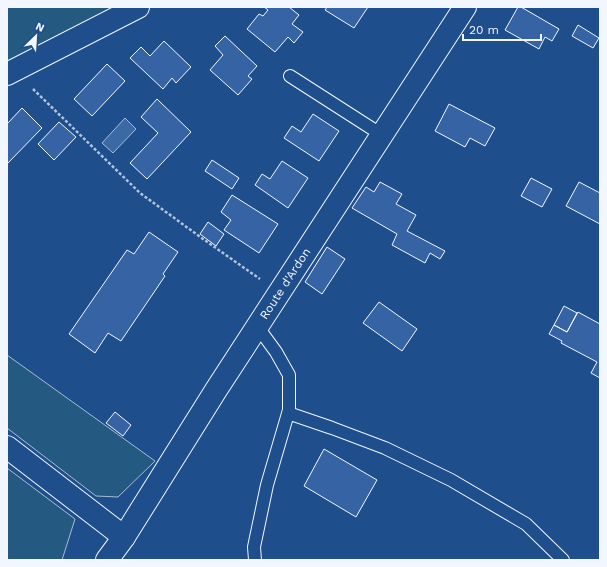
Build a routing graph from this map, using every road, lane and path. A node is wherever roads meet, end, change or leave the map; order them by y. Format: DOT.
graph roads {
  1 [pos="138,7"];
  2 [pos="464,7"];
  3 [pos="10,72"];
  4 [pos="290,76"];
  5 [pos="382,134"];
  6 [pos="279,292"];
  7 [pos="257,326"];
  8 [pos="288,413"];
  9 [pos="7,447"];
  10 [pos="124,536"];
  11 [pos="254,547"];
  12 [pos="108,560"];
  13 [pos="251,560"];
  14 [pos="255,560"];
  15 [pos="563,560"];
  1 -- 3 [label="main road"];
  2 -- 5 [label="main road, Route d'Ardon"];
  3 -- 6 [label="path"];
  4 -- 5 [label="lane"];
  5 -- 6 [label="main road, Route d'Ardon"];
  6 -- 7 [label="main road, Route d'Ardon"];
  7 -- 8 [label="lane"];
  7 -- 10 [label="main road, Route d'Ardon"];
  8 -- 11 [label="lane"];
  8 -- 15 [label="lane"];
  9 -- 10 [label="main road"];
  10 -- 12 [label="main road, Route d'Ardon"];
  11 -- 13 [label="lane"];
  11 -- 14 [label="lane"];
}
